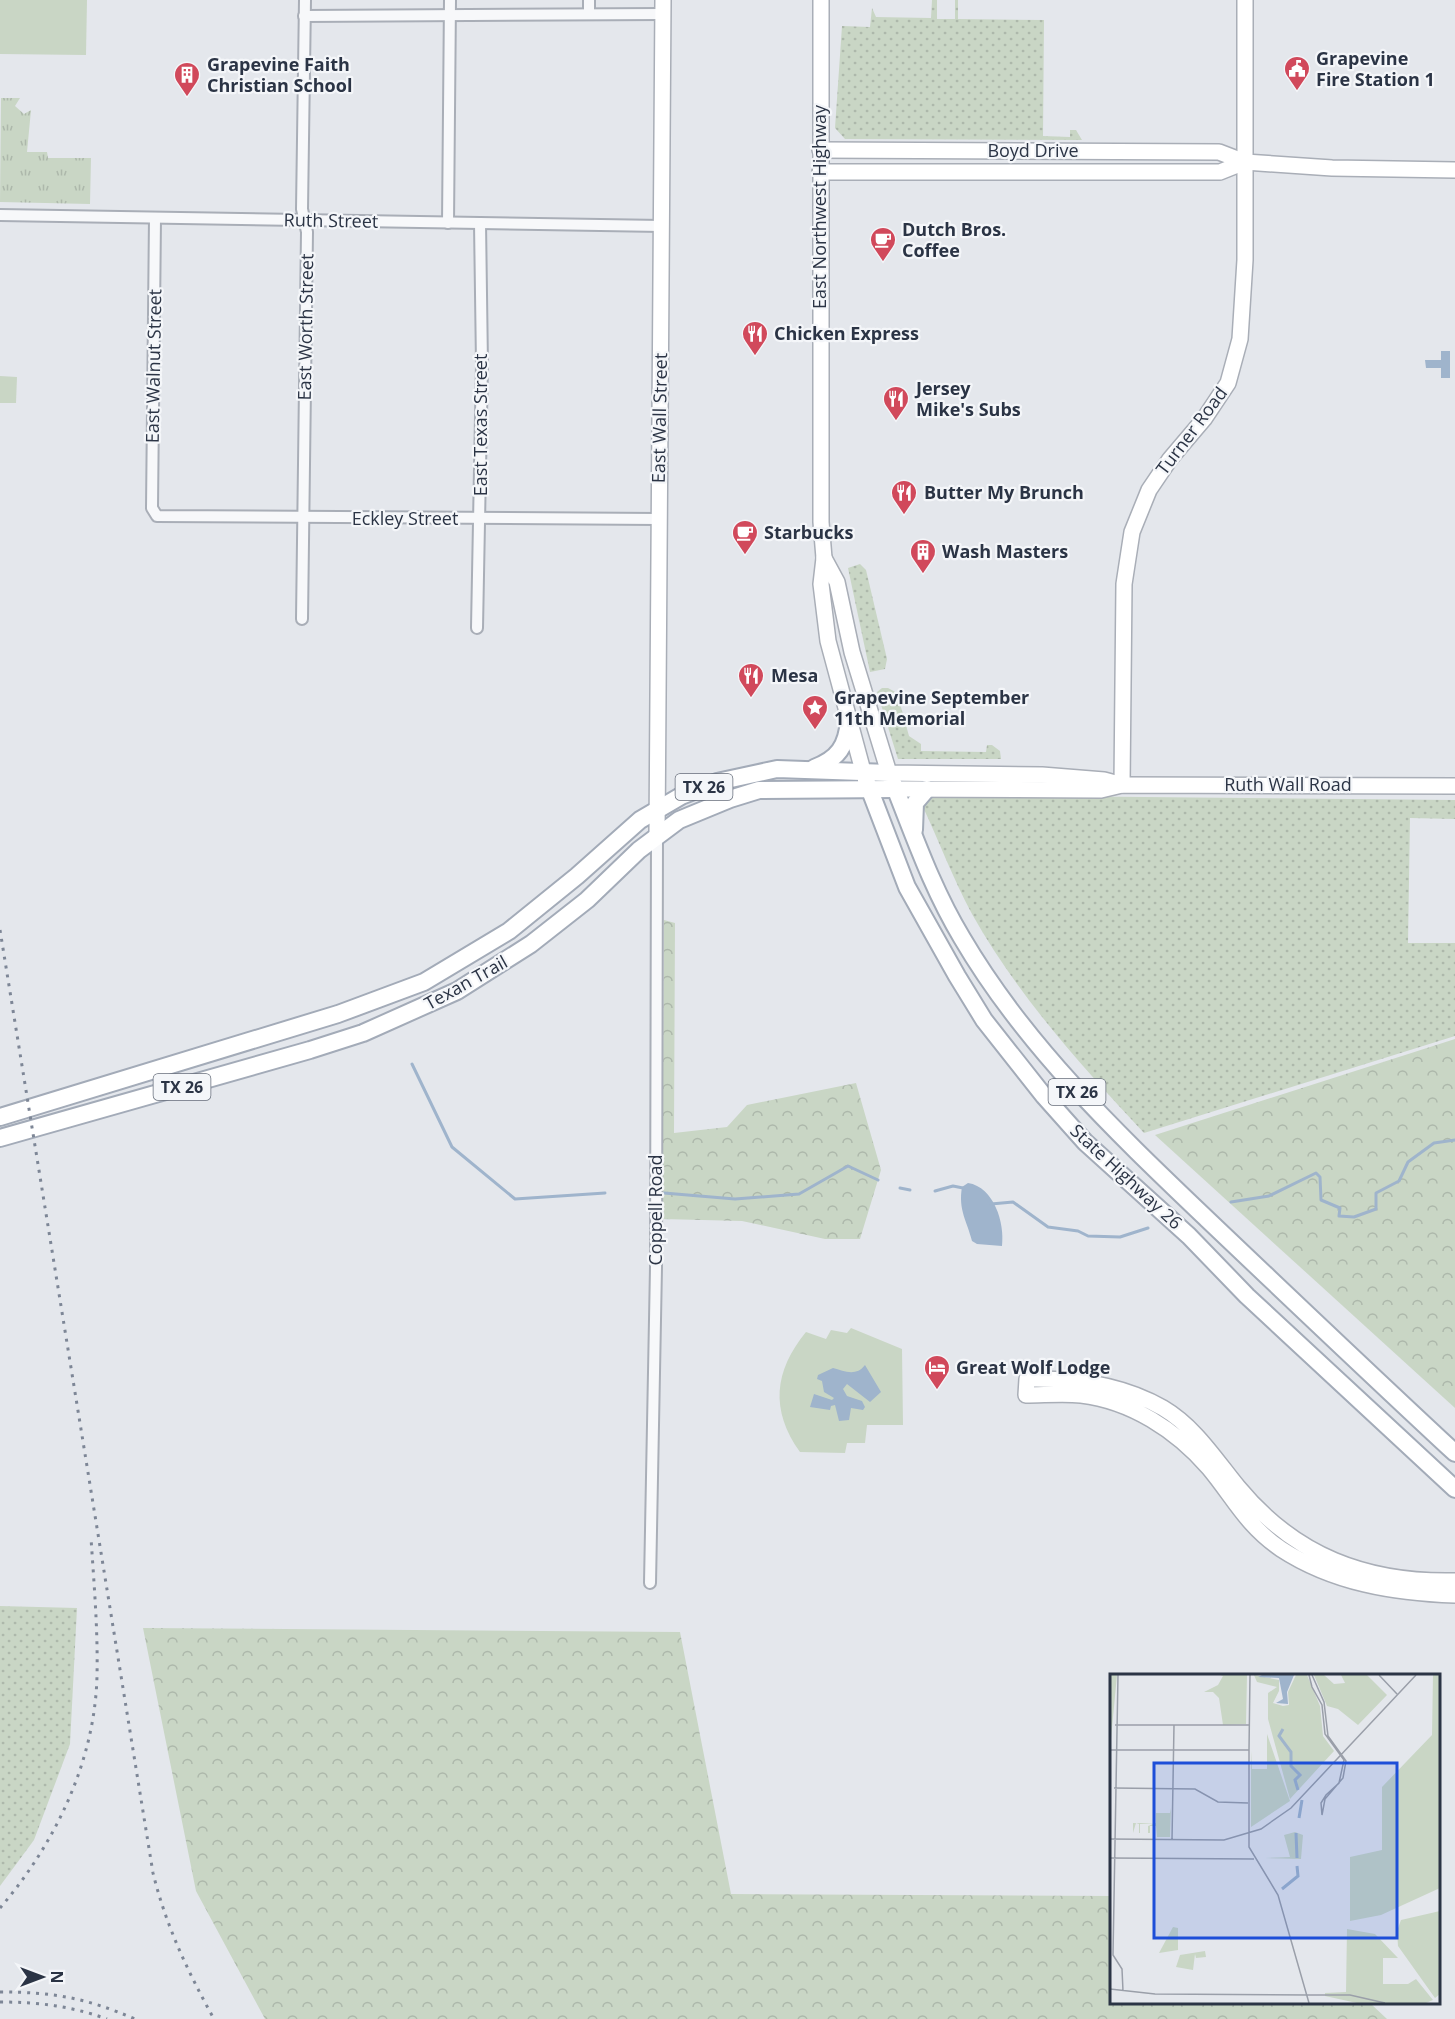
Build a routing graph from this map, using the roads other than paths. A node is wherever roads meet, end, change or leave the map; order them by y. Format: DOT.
graph roads {
  1 [pos="305,0"];
  2 [pos="450,0"];
  3 [pos="589,0"];
  4 [pos="821,0"];
  5 [pos="1245,0"];
  6 [pos="663,7"];
  7 [pos="589,14"];
  8 [pos="450,15"];
  9 [pos="304,16"];
  10 [pos="820,150"];
  11 [pos="1090,152"];
  12 [pos="1109,152"];
  13 [pos="1245,162"];
  14 [pos="1455,170"];
  15 [pos="820,172"];
  16 [pos="1099,173"];
  17 [pos="0,215"];
  18 [pos="155,218"];
  19 [pos="304,220"];
  20 [pos="448,223"];
  21 [pos="480,223"];
  22 [pos="662,226"];
  23 [pos="153,513"];
  24 [pos="303,518"];
  25 [pos="480,519"];
  26 [pos="659,519"];
  27 [pos="824,558"];
  28 [pos="302,619"];
  29 [pos="477,628"];
  30 [pos="849,720"];
  31 [pos="814,768"];
  32 [pos="863,771"];
  33 [pos="889,772"];
  34 [pos="1122,785"];
  35 [pos="1455,786"];
  36 [pos="839,789"];
  37 [pos="870,789"];
  38 [pos="896,789"];
  39 [pos="927,789"];
  40 [pos="657,810"];
  41 [pos="657,836"];
  42 [pos="886,837"];
  43 [pos="915,843"];
  44 [pos="424,982"];
  45 [pos="435,1002"];
  46 [pos="0,1117"];
  47 [pos="0,1138"];
  48 [pos="1252,1263"];
  49 [pos="1234,1281"];
  50 [pos="1455,1453"];
  51 [pos="1455,1489"];
  52 [pos="1455,1581"];
  53 [pos="650,1583"];
  54 [pos="1455,1595"];
  1 -- 9 [label="street, East Worth Street"];
  2 -- 8 [label="street"];
  3 -- 7 [label="street"];
  4 -- 10 [label="street, East Northwest Highway"];
  5 -- 13 [label="street, Turner Road"];
  6 -- 7 [label="street"];
  6 -- 22 [label="street, East Wall Street"];
  7 -- 8 [label="street"];
  8 -- 9 [label="street"];
  8 -- 20 [label="street"];
  9 -- 19 [label="street, East Worth Street"];
  10 -- 11 [label="street, Boyd Drive"];
  10 -- 15 [label="street, East Northwest Highway"];
  11 -- 12 [label="street, Boyd Drive"];
  11 -- 16 [label="street"];
  12 -- 13 [label="street, Boyd Drive"];
  12 -- 16 [label="street"];
  13 -- 14 [label="street, Boyd Drive"];
  13 -- 16 [label="street, Boyd Drive"];
  13 -- 34 [label="street, Turner Road"];
  15 -- 16 [label="street, Boyd Drive"];
  15 -- 27 [label="street, East Northwest Highway"];
  17 -- 18 [label="street, Ruth Street"];
  18 -- 19 [label="street, Ruth Street"];
  18 -- 23 [label="street, East Walnut Street"];
  19 -- 20 [label="street, Ruth Street"];
  19 -- 24 [label="street, East Worth Street"];
  20 -- 21 [label="street, Ruth Street"];
  21 -- 22 [label="street, Ruth Street"];
  21 -- 25 [label="street, East Texas Street"];
  22 -- 26 [label="street, East Wall Street"];
  23 -- 24 [label="street, Eckley Street"];
  24 -- 25 [label="street, Eckley Street"];
  24 -- 28 [label="street, East Worth Street"];
  25 -- 26 [label="street, Eckley Street"];
  25 -- 29 [label="street, East Texas Street"];
  26 -- 40 [label="street, East Wall Street"];
  27 -- 30 [label="street, East Northwest Highway"];
  27 -- 33 [label="street, East Northwest Highway"];
  30 -- 31 [label="main road"];
  30 -- 32 [label="street, East Northwest Highway"];
  31 -- 32 [label="main road, Texan Trail / TX 26"];
  31 -- 40 [label="main road, Texan Trail / TX 26"];
  32 -- 33 [label="main road, Texan Trail / TX 26"];
  32 -- 37 [label="main road, State Highway 26 / TX 26"];
  33 -- 34 [label="street, Ruth Wall Road"];
  33 -- 38 [label="main road, State Highway 26 / TX 26"];
  34 -- 35 [label="street, Ruth Wall Road"];
  34 -- 39 [label="street, Ruth Wall Road"];
  36 -- 37 [label="main road, Texan Trail"];
  36 -- 41 [label="main road, Texan Trail / TX 26"];
  36 -- 42 [label="main road, TX 26"];
  37 -- 38 [label="main road, Texan Trail"];
  37 -- 42 [label="main road, State Highway 26 / TX 26"];
  38 -- 39 [label="street, Ruth Wall Road"];
  38 -- 43 [label="main road, State Highway 26 / TX 26"];
  39 -- 43 [label="main road"];
  40 -- 41 [label="street, East Wall Street"];
  40 -- 44 [label="main road, Texan Trail / TX 26"];
  41 -- 45 [label="main road, Texan Trail / TX 26"];
  41 -- 53 [label="street, Coppell Road"];
  42 -- 49 [label="main road, State Highway 26 / TX 26"];
  43 -- 48 [label="main road, State Highway 26 / TX 26"];
  44 -- 45 [label="main road"];
  44 -- 46 [label="main road, Texan Trail / TX 26"];
  45 -- 47 [label="main road, Texan Trail / TX 26"];
  48 -- 49 [label="main road"];
  48 -- 50 [label="main road, State Highway 26 / TX 26"];
  49 -- 51 [label="main road, State Highway 26 / TX 26"];
  52 -- 54 [label="street"];
}
